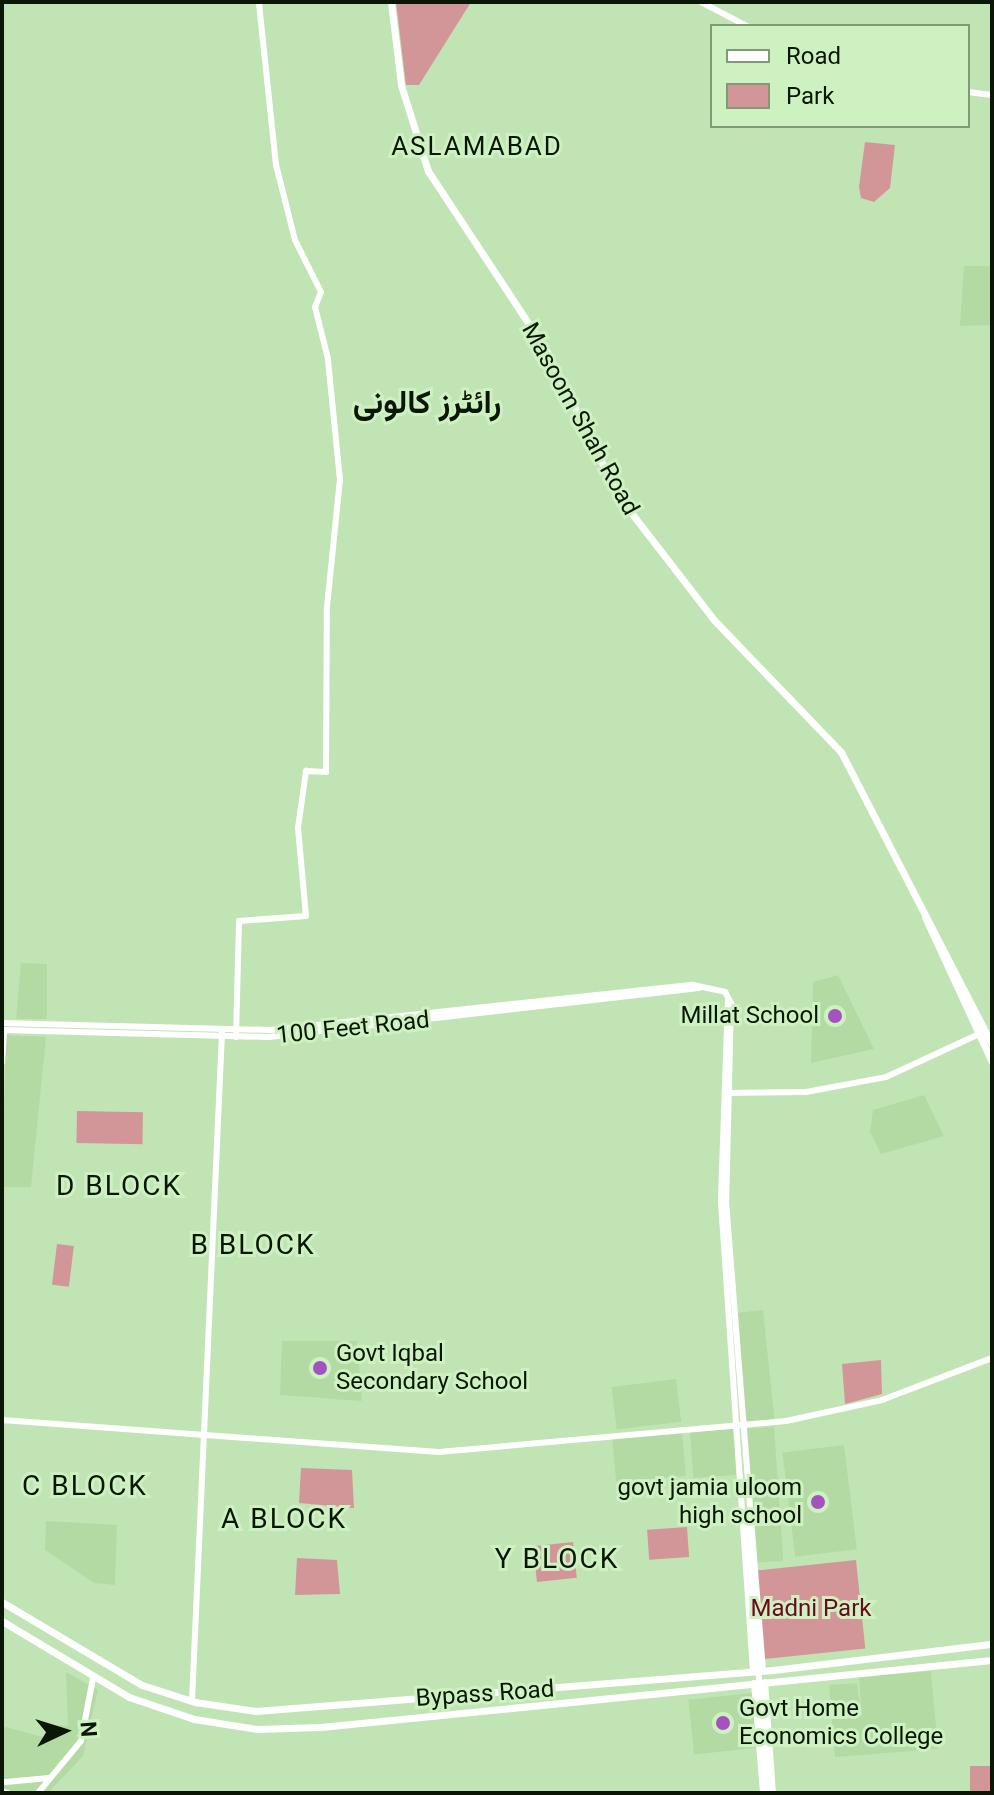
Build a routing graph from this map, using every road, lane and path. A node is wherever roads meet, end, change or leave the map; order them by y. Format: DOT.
graph roads {
  1 [pos="259,2"];
  2 [pos="391,2"];
  3 [pos="701,2"];
  4 [pos="743,24"];
  5 [pos="970,92"];
  6 [pos="992,95"];
  7 [pos="966,999"];
  8 [pos="3,1027"];
  9 [pos="222,1033"];
  10 [pos="236,1033"];
  11 [pos="979,1034"];
  12 [pos="992,1045"];
  13 [pos="2,1062"];
  14 [pos="992,1062"];
  15 [pos="727,1094"];
  16 [pos="992,1358"];
  17 [pos="2,1420"];
  18 [pos="740,1424"];
  19 [pos="206,1435"];
  20 [pos="744,1483"];
  21 [pos="2,1602"];
  22 [pos="2,1621"];
  23 [pos="992,1644"];
  24 [pos="992,1660"];
  25 [pos="763,1671"];
  26 [pos="753,1672"];
  27 [pos="93,1678"];
  28 [pos="765,1682"];
  29 [pos="754,1683"];
  30 [pos="142,1685"];
  31 [pos="156,1691"];
  32 [pos="137,1700"];
  33 [pos="192,1701"];
  34 [pos="150,1705"];
  35 [pos="49,1778"];
  36 [pos="6,1782"];
  37 [pos="38,1793"];
  38 [pos="768,1793"];
  1 -- 10 [label="main road"];
  2 -- 7 [label="main road, Masoom Shah Road"];
  3 -- 4 [label="main road"];
  5 -- 6 [label="main road"];
  7 -- 11 [label="main road, Masoom Shah Road"];
  7 -- 12 [label="main road, Masoom Shah Road"];
  8 -- 9 [label="main road, 100 Feet Road"];
  8 -- 13 [label="main road"];
  9 -- 10 [label="main road, 100 Feet Road"];
  9 -- 19 [label="main road"];
  10 -- 15 [label="main road, 100 Feet Road"];
  11 -- 14 [label="main road, Masoom Shah Road"];
  11 -- 15 [label="main road"];
  15 -- 18 [label="main road, 100 Feet Road"];
  16 -- 18 [label="main road"];
  17 -- 19 [label="main road"];
  18 -- 19 [label="main road"];
  18 -- 20 [label="main road, 100 Feet Road"];
  19 -- 33 [label="main road"];
  20 -- 25 [label="main road, 100 Feet Road"];
  20 -- 26 [label="main road, 100 Feet Road"];
  20 -- 38 [label="main road"];
  21 -- 30 [label="main road, Bypass Road"];
  22 -- 27 [label="main road"];
  23 -- 25 [label="main road, Bypass Road"];
  24 -- 28 [label="main road"];
  25 -- 26 [label="main road, Bypass Road"];
  26 -- 33 [label="main road, Bypass Road"];
  27 -- 32 [label="main road"];
  27 -- 35 [label="main road"];
  28 -- 29 [label="main road"];
  28 -- 38 [label="main road"];
  29 -- 34 [label="main road"];
  29 -- 38 [label="main road"];
  30 -- 31 [label="main road, Bypass Road"];
  30 -- 32 [label="main road"];
  31 -- 33 [label="main road, Bypass Road"];
  31 -- 34 [label="main road"];
  32 -- 34 [label="main road"];
  35 -- 36 [label="main road"];
  35 -- 37 [label="main road"];
}
